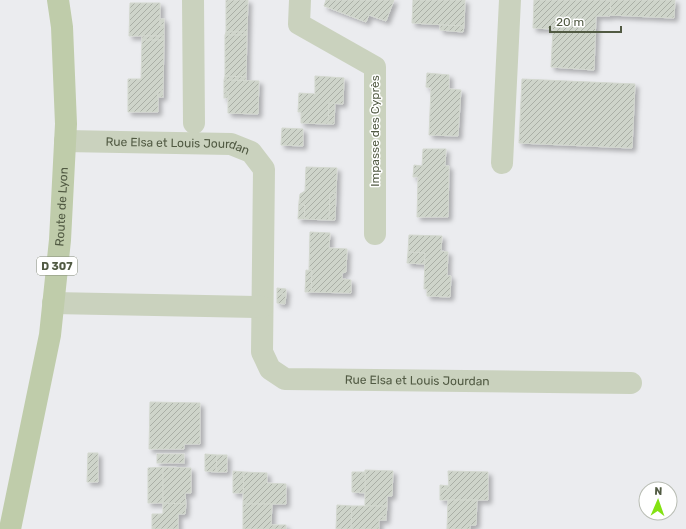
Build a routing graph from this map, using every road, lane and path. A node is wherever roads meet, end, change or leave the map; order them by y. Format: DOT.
graph roads {
  1 [pos="58,0"];
  2 [pos="193,0"];
  3 [pos="300,0"];
  4 [pos="510,0"];
  5 [pos="194,123"];
  6 [pos="65,141"];
  7 [pos="502,163"];
  8 [pos="375,234"];
  9 [pos="53,303"];
  10 [pos="262,307"];
  11 [pos="631,384"];
  12 [pos="10,529"];
  1 -- 6 [label="main road, Route de Lyon / D 307"];
  2 -- 5 [label="street"];
  3 -- 8 [label="street, Impasse des Cyprès"];
  4 -- 7 [label="street"];
  6 -- 9 [label="main road, Route de Lyon / D 307"];
  6 -- 10 [label="street, Rue Elsa et Louis Jourdan"];
  9 -- 10 [label="street"];
  9 -- 12 [label="main road, Route de Lyon / D 307"];
  10 -- 11 [label="street, Rue Elsa et Louis Jourdan"];
}
